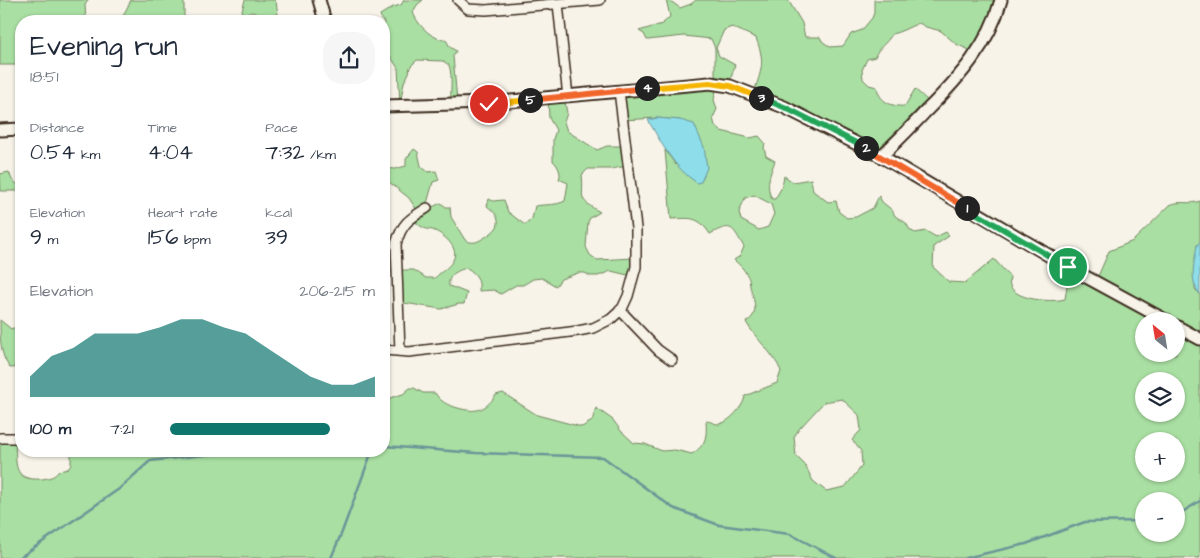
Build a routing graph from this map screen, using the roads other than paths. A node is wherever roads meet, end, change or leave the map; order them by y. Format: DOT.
graph roads {
  1 [pos="319,0"];
  2 [pos="458,0"];
  3 [pos="600,0"];
  4 [pos="1001,0"];
  5 [pos="558,4"];
  6 [pos="323,15"];
  7 [pos="619,91"];
  8 [pos="568,97"];
  9 [pos="390,106"];
  10 [pos="15,129"];
  11 [pos="0,130"];
  12 [pos="881,156"];
  13 [pos="426,208"];
  14 [pos="620,310"];
  15 [pos="1151,312"];
  16 [pos="1185,331"];
  17 [pos="1200,339"];
  18 [pos="390,350"];
  19 [pos="400,351"];
  20 [pos="672,360"];
  21 [pos="0,438"];
  22 [pos="15,438"];
  1 -- 6 [label="street"];
  2 -- 5 [label="street"];
  3 -- 5 [label="street"];
  4 -- 12 [label="street"];
  5 -- 8 [label="street"];
  7 -- 8 [label="street"];
  7 -- 12 [label="street"];
  7 -- 14 [label="street"];
  8 -- 9 [label="street"];
  10 -- 11 [label="street"];
  12 -- 15 [label="street"];
  13 -- 19 [label="street"];
  14 -- 19 [label="street"];
  14 -- 20 [label="street"];
  16 -- 17 [label="street"];
  18 -- 19 [label="street"];
  21 -- 22 [label="street"];
}
